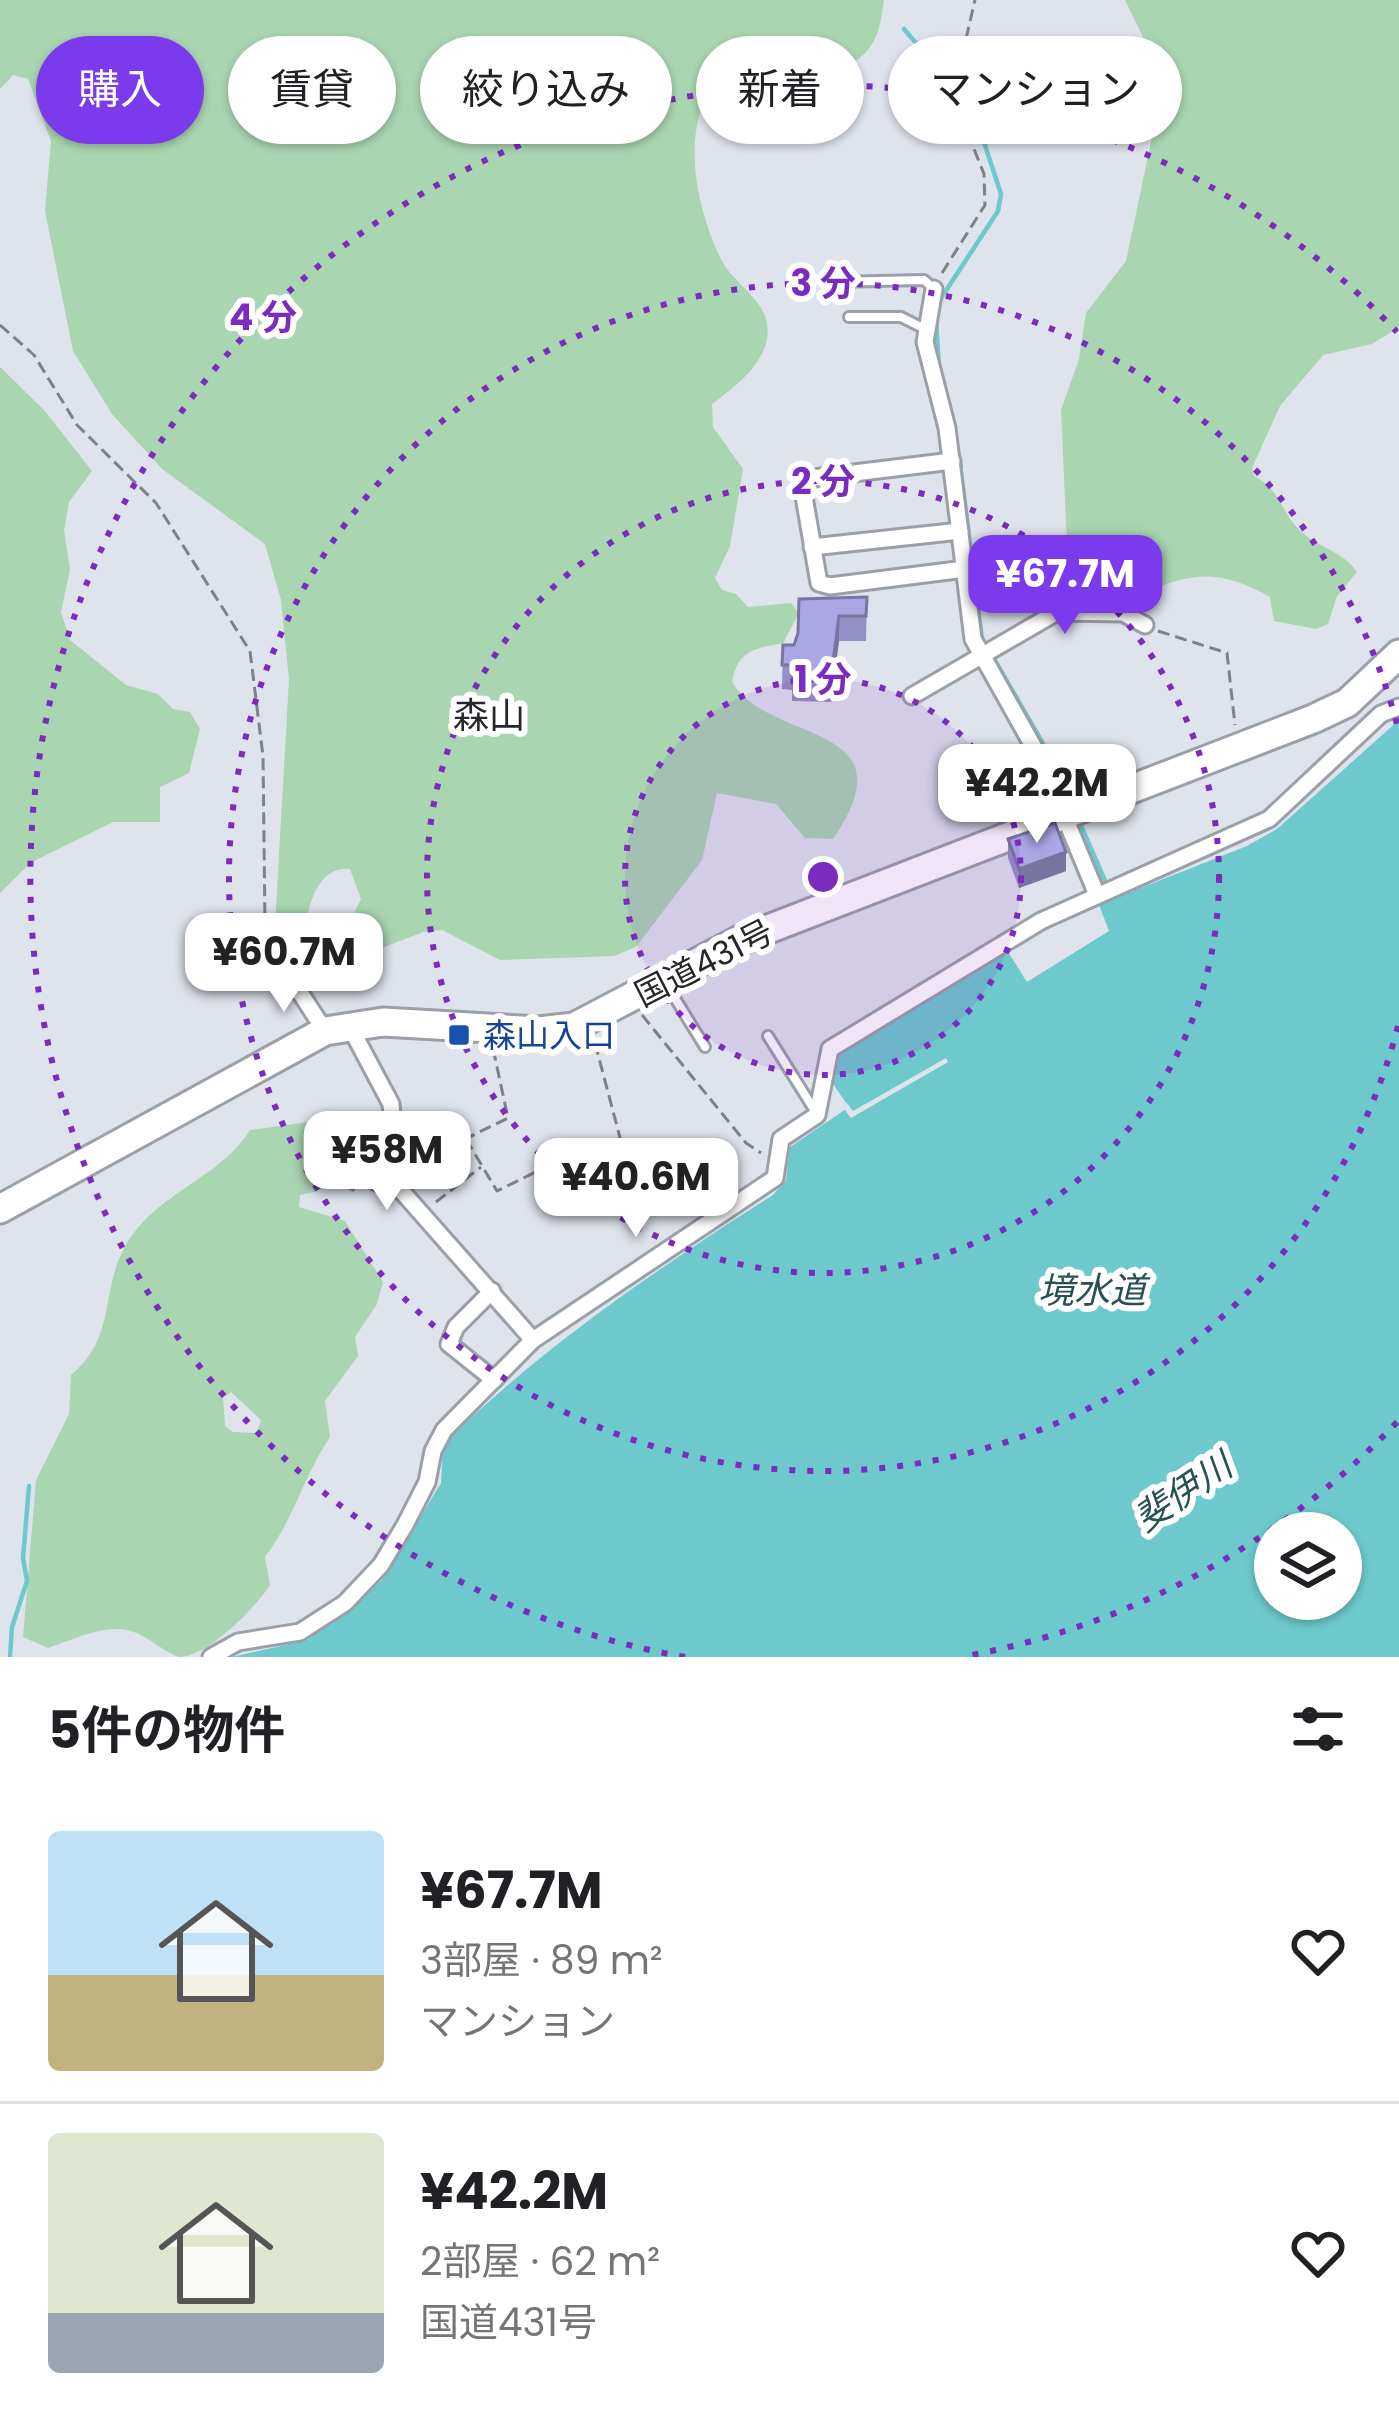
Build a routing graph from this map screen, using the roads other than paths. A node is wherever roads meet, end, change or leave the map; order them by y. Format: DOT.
graph roads {
  1 [pos="832,282"];
  2 [pos="934,289"];
  3 [pos="848,317"];
  4 [pos="925,328"];
  5 [pos="952,461"];
  6 [pos="960,531"];
  7 [pos="812,548"];
  8 [pos="965,569"];
  9 [pos="1145,626"];
  10 [pos="988,654"];
  11 [pos="1399,654"];
  12 [pos="912,696"];
  13 [pos="1399,707"];
  14 [pos="1072,814"];
  15 [pos="1104,891"];
  16 [pos="286,971"];
  17 [pos="664,979"];
  18 [pos="337,1028"];
  19 [pos="768,1036"];
  20 [pos="705,1047"];
  21 [pos="817,1115"];
  22 [pos="0,1209"];
  23 [pos="492,1291"];
  24 [pos="533,1340"];
  25 [pos="494,1380"];
  26 [pos="211,1657"];
  1 -- 2 [label="lane"];
  2 -- 4 [label="street"];
  3 -- 4 [label="lane"];
  4 -- 5 [label="street"];
  5 -- 6 [label="street"];
  5 -- 7 [label="street"];
  6 -- 7 [label="street"];
  6 -- 8 [label="street"];
  7 -- 8 [label="street"];
  8 -- 10 [label="street"];
  9 -- 10 [label="street"];
  10 -- 12 [label="street"];
  10 -- 14 [label="street"];
  11 -- 14 [label="highway, 国道431号"];
  13 -- 15 [label="street"];
  14 -- 15 [label="street"];
  14 -- 17 [label="highway, 国道431号"];
  15 -- 21 [label="street"];
  16 -- 18 [label="street"];
  17 -- 18 [label="highway, 国道431号"];
  17 -- 20 [label="lane"];
  18 -- 22 [label="highway, 国道431号"];
  18 -- 23 [label="street"];
  19 -- 21 [label="lane"];
  21 -- 24 [label="street"];
  23 -- 24 [label="street"];
  23 -- 25 [label="street"];
  24 -- 25 [label="street"];
  25 -- 26 [label="street"];
}
